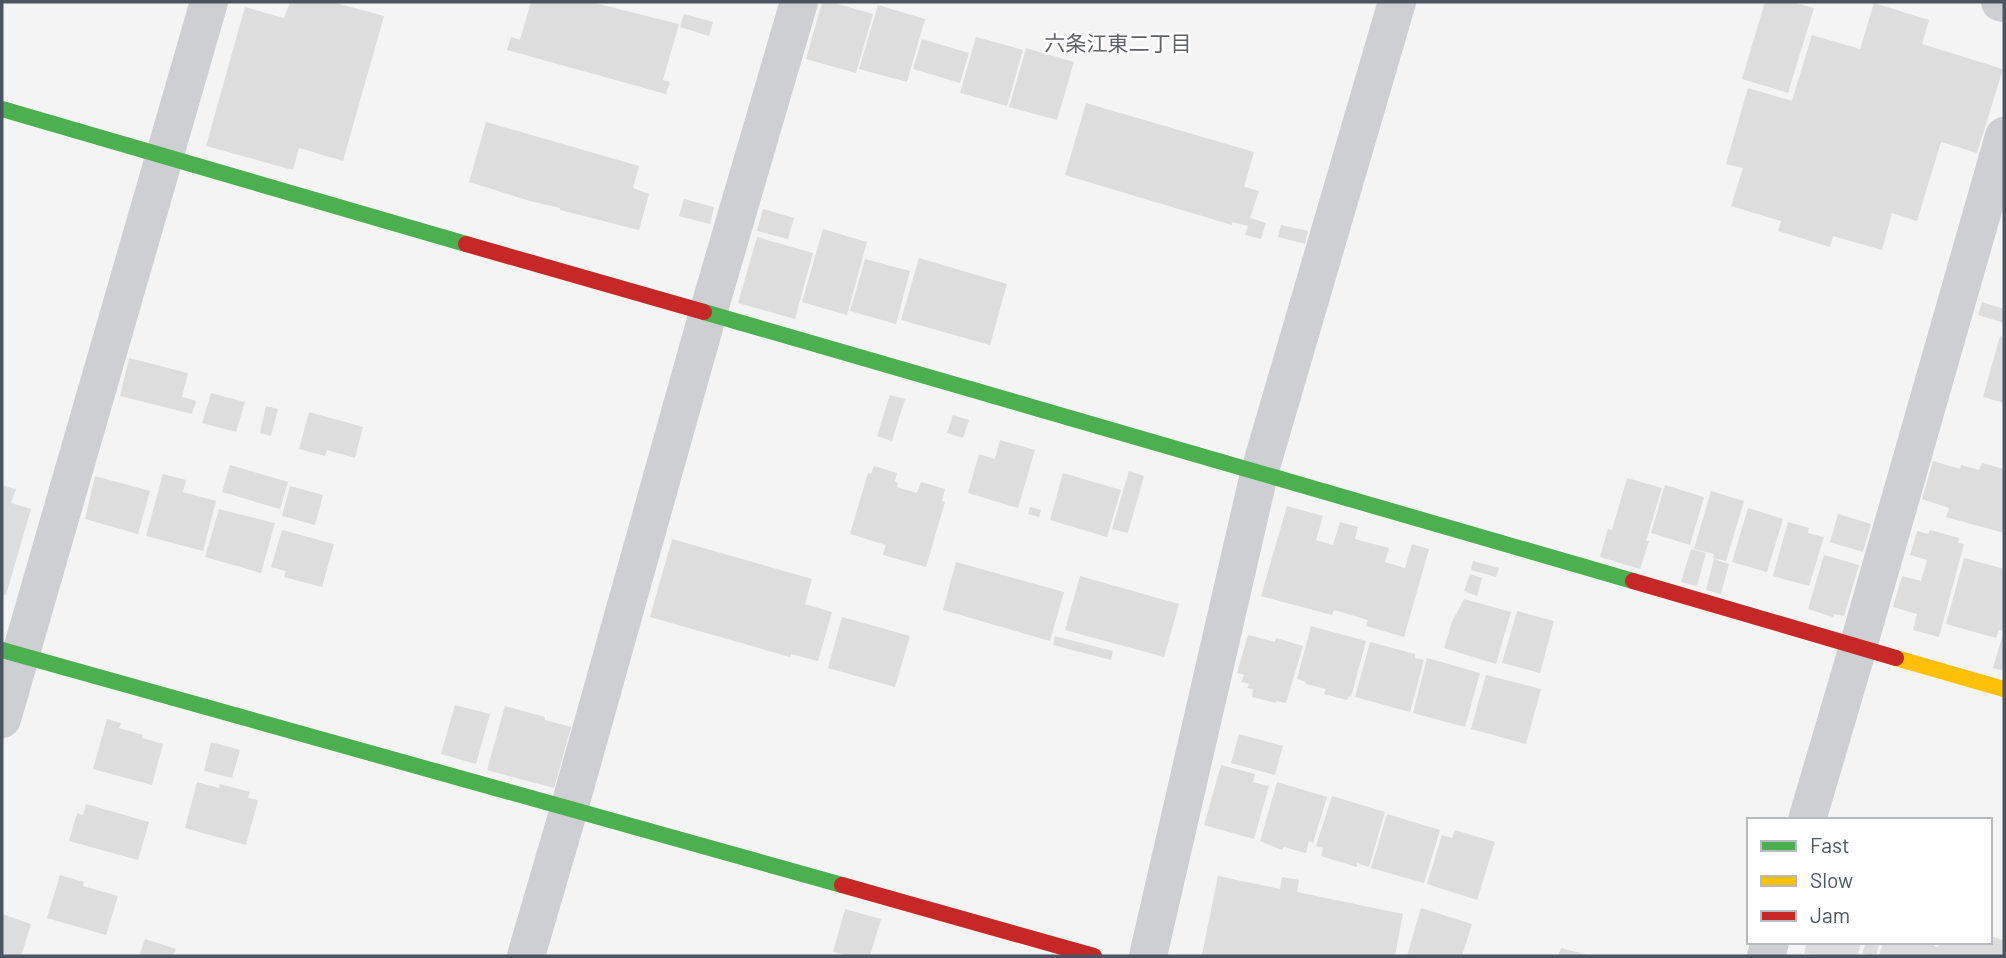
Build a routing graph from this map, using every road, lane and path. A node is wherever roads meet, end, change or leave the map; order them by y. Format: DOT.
graph roads {
  1 [pos="209,2"];
  2 [pos="799,2"];
  3 [pos="1397,2"];
  4 [pos="2,109"];
  5 [pos="2004,136"];
  6 [pos="163,156"];
  7 [pos="708,313"];
  8 [pos="1259,474"];
  9 [pos="1858,647"];
  10 [pos="11,653"];
  11 [pos="2004,690"];
  12 [pos="2,719"];
  13 [pos="569,809"];
  14 [pos="1808,818"];
  15 [pos="526,956"];
  16 [pos="1094,956"];
  17 [pos="1148,956"];
  1 -- 6 [label="street"];
  2 -- 7 [label="street"];
  3 -- 8 [label="street"];
  4 -- 6 [label="street"];
  5 -- 9 [label="street"];
  6 -- 7 [label="street"];
  6 -- 10 [label="street"];
  7 -- 8 [label="street"];
  7 -- 13 [label="street"];
  8 -- 9 [label="street"];
  8 -- 17 [label="street"];
  9 -- 11 [label="street"];
  9 -- 14 [label="street"];
  10 -- 12 [label="street"];
  10 -- 13 [label="street"];
  13 -- 15 [label="street"];
  13 -- 16 [label="street"];
}
